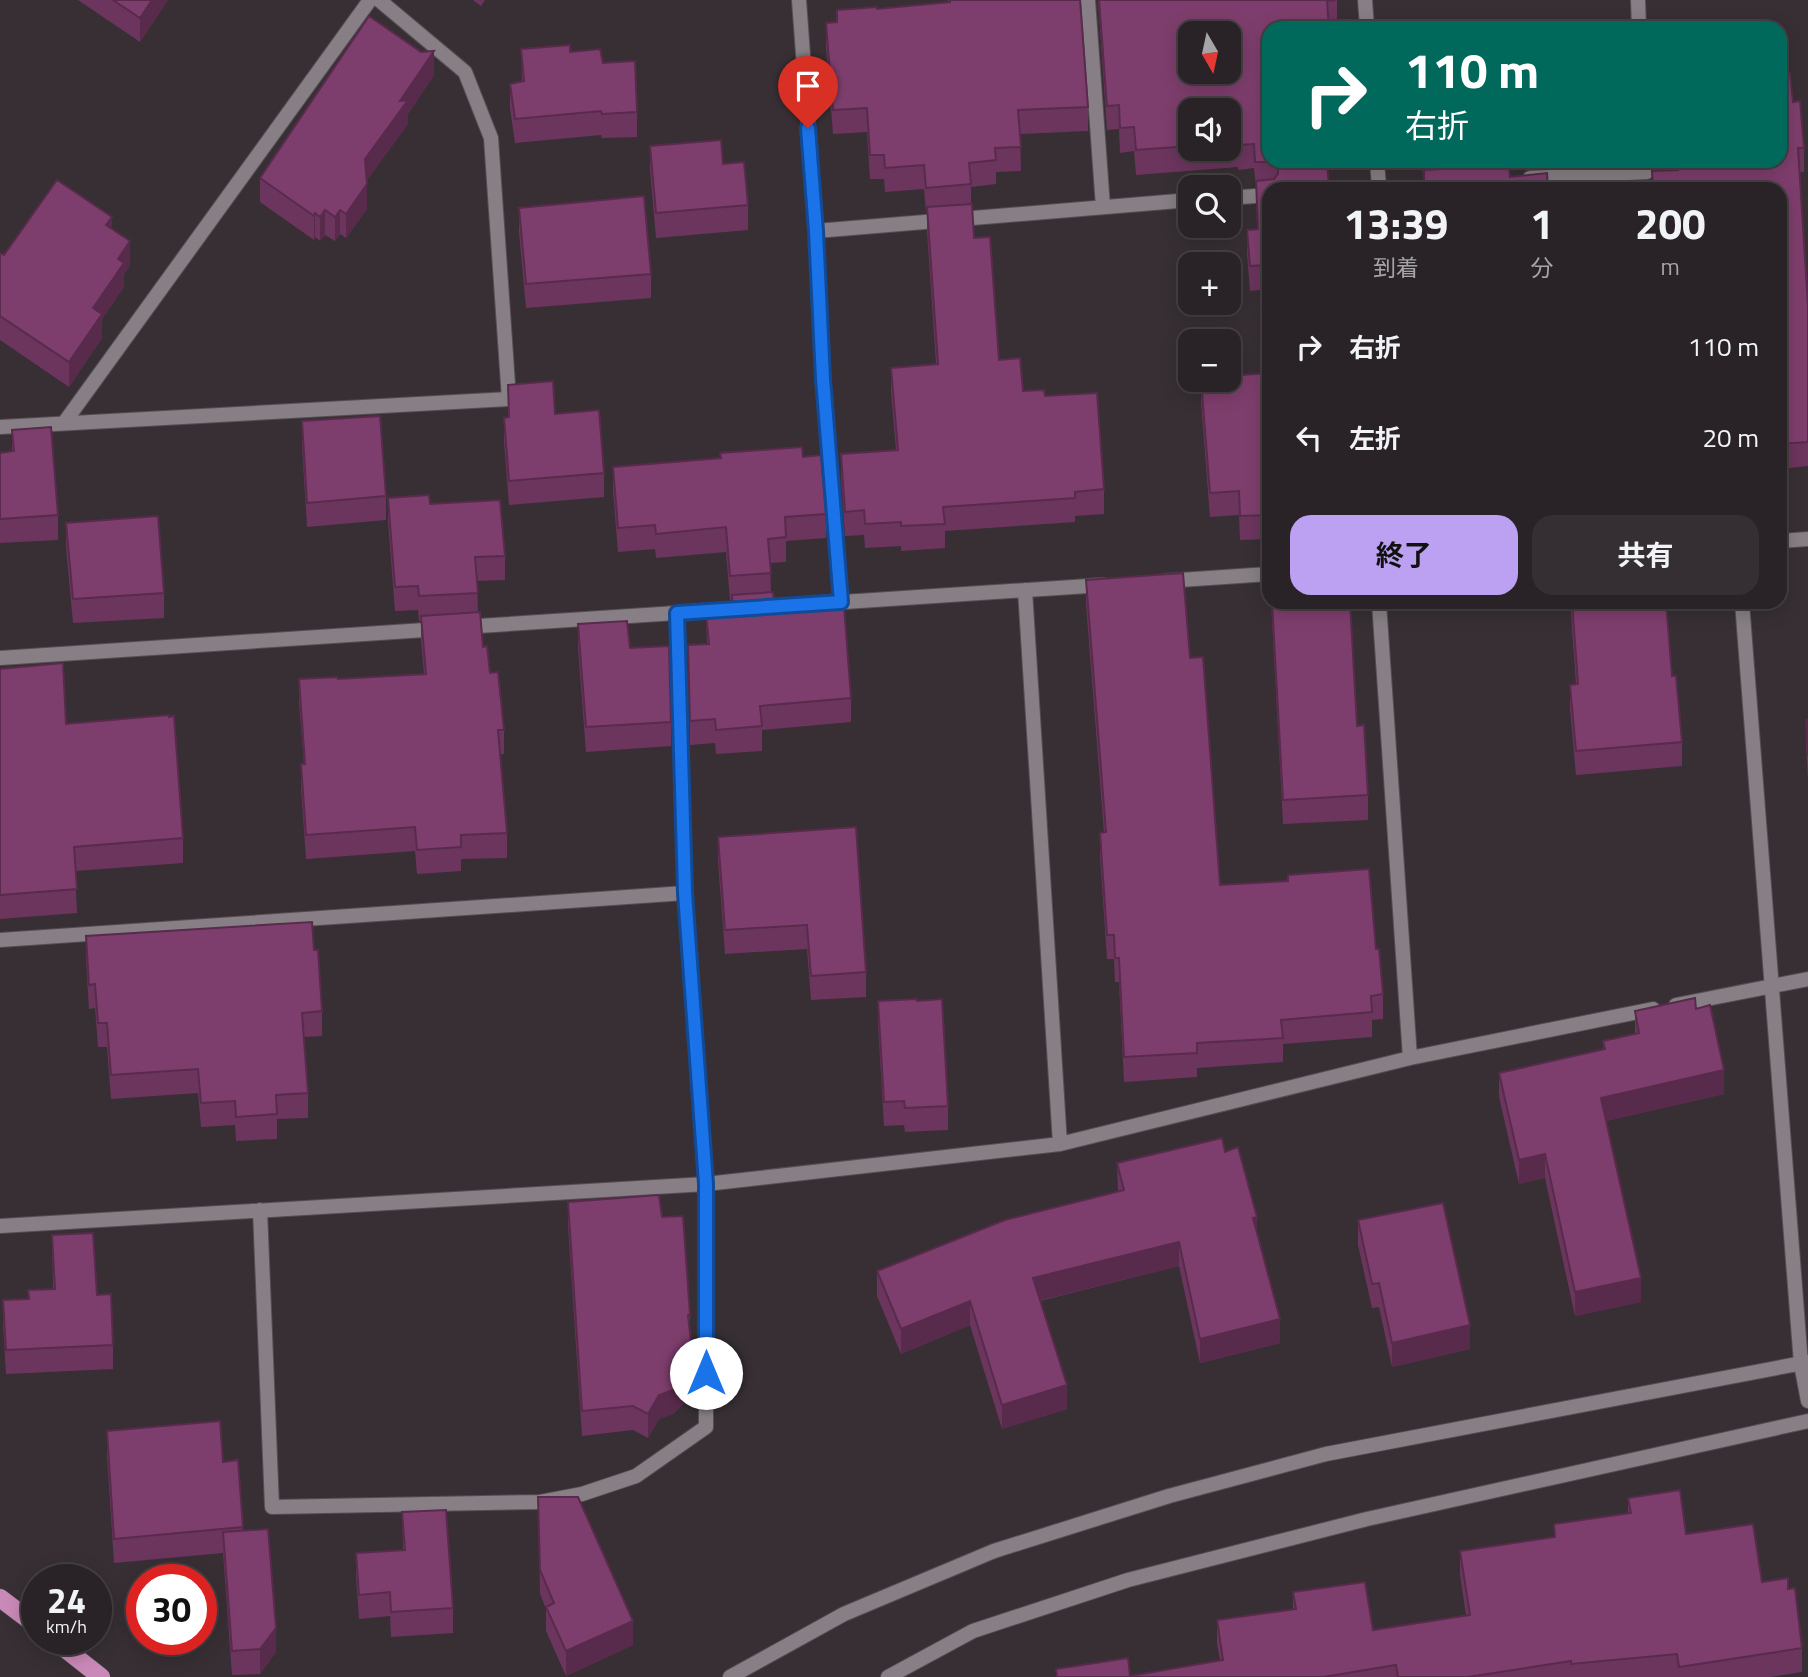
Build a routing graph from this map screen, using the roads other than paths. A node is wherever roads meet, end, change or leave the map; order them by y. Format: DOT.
graph roads {
  1 [pos="370,0"];
  2 [pos="379,0"];
  3 [pos="799,0"];
  4 [pos="1088,0"];
  5 [pos="1365,0"];
  6 [pos="1638,0"];
  7 [pos="1366,21"];
  8 [pos="1639,21"];
  9 [pos="1647,168"];
  10 [pos="1513,179"];
  11 [pos="1262,196"];
  12 [pos="1241,197"];
  13 [pos="1178,201"];
  14 [pos="1103,207"];
  15 [pos="816,231"];
  16 [pos="64,423"];
  17 [pos="0,427"];
  18 [pos="1808,539"];
  19 [pos="1787,540"];
  20 [pos="1262,574"];
  21 [pos="1147,582"];
  22 [pos="1120,584"];
  23 [pos="1025,590"];
  24 [pos="841,602"];
  25 [pos="1378,609"];
  26 [pos="1743,609"];
  27 [pos="677,613"];
  28 [pos="0,658"];
  29 [pos="685,893"];
  30 [pos="0,940"];
  31 [pos="1808,979"];
  32 [pos="1772,986"];
  33 [pos="1410,1058"];
  34 [pos="1060,1144"];
  35 [pos="706,1184"];
  36 [pos="260,1210"];
  37 [pos="0,1226"];
  38 [pos="1804,1363"];
  39 [pos="1808,1401"];
  40 [pos="1808,1421"];
  41 [pos="0,1598"];
  42 [pos="21,1614"];
  43 [pos="73,1655"];
  44 [pos="101,1677"];
  45 [pos="730,1677"];
  46 [pos="888,1677"];
  1 -- 16 [label="street"];
  2 -- 16 [label="street"];
  3 -- 15 [label="street"];
  4 -- 14 [label="street"];
  5 -- 7 [label="street"];
  6 -- 8 [label="street"];
  9 -- 10 [label="street"];
  11 -- 12 [label="street"];
  13 -- 14 [label="street"];
  14 -- 15 [label="street"];
  15 -- 24 [label="street"];
  16 -- 17 [label="street"];
  18 -- 19 [label="street"];
  20 -- 21 [label="street"];
  22 -- 23 [label="street"];
  23 -- 24 [label="street"];
  23 -- 34 [label="street"];
  24 -- 27 [label="street"];
  25 -- 33 [label="street"];
  26 -- 32 [label="street"];
  27 -- 28 [label="street"];
  27 -- 29 [label="street"];
  29 -- 30 [label="street"];
  29 -- 35 [label="street"];
  31 -- 32 [label="street"];
  32 -- 33 [label="street"];
  32 -- 38 [label="street"];
  33 -- 34 [label="street"];
  34 -- 35 [label="street"];
  35 -- 36 [label="street"];
  35 -- 36 [label="street"];
  36 -- 37 [label="street"];
  38 -- 39 [label="street"];
  38 -- 45 [label="street"];
  40 -- 46 [label="street"];
  41 -- 42 [label="main road"];
  43 -- 44 [label="main road"];
}
